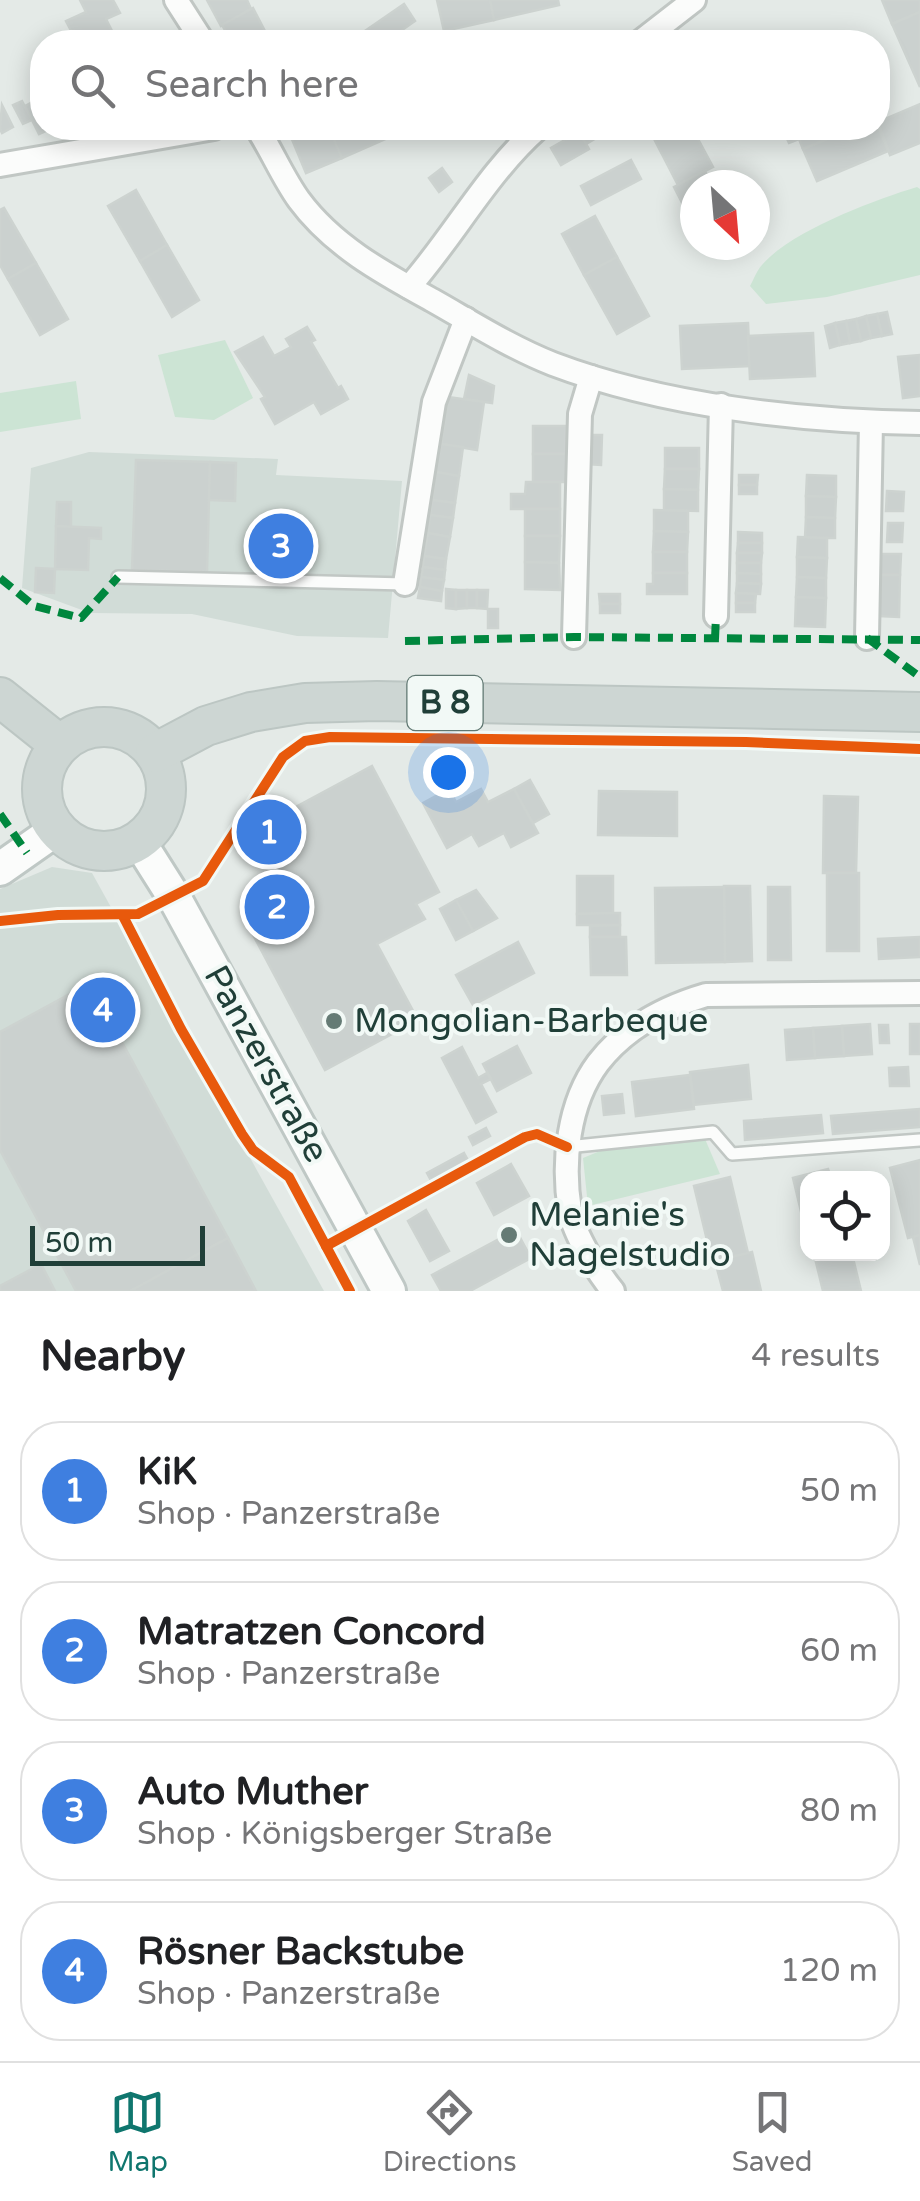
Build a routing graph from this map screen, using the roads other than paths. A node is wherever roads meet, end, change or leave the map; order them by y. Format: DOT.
graph roads {
  1 [pos="176,0"];
  2 [pos="694,0"];
  3 [pos="195,30"];
  4 [pos="655,30"];
  5 [pos="145,140"];
  6 [pos="264,140"];
  7 [pos="527,140"];
  8 [pos="0,165"];
  9 [pos="410,287"];
  10 [pos="466,319"];
  11 [pos="592,377"];
  12 [pos="721,405"];
  13 [pos="871,422"];
  14 [pos="920,423"];
  15 [pos="118,578"];
  16 [pos="404,584"];
  17 [pos="716,616"];
  18 [pos="574,636"];
  19 [pos="867,638"];
  20 [pos="0,698"];
  21 [pos="920,712"];
  22 [pos="60,745"];
  23 [pos="155,753"];
  24 [pos="57,829"];
  25 [pos="138,840"];
  26 [pos="0,870"];
  27 [pos="920,993"];
  28 [pos="920,1140"];
  29 [pos="567,1146"];
  30 [pos="389,1291"];
  31 [pos="613,1291"];
  1 -- 3 [label="street"];
  2 -- 4 [label="street"];
  5 -- 8 [label="street"];
  6 -- 9 [label="street"];
  7 -- 9 [label="street"];
  9 -- 10 [label="street"];
  10 -- 11 [label="street"];
  10 -- 16 [label="street"];
  11 -- 12 [label="street"];
  11 -- 18 [label="street"];
  12 -- 13 [label="street"];
  12 -- 17 [label="street"];
  13 -- 14 [label="street"];
  13 -- 19 [label="street"];
  15 -- 16 [label="lane"];
  20 -- 22 [label="main road"];
  21 -- 23 [label="main road, B 8"];
  22 -- 23 [label="main road"];
  22 -- 24 [label="main road"];
  23 -- 25 [label="main road"];
  24 -- 25 [label="main road"];
  24 -- 26 [label="main road"];
  25 -- 30 [label="main road, Panzerstraße"];
  27 -- 29 [label="street"];
  28 -- 29 [label="lane"];
  29 -- 31 [label="street"];
}
